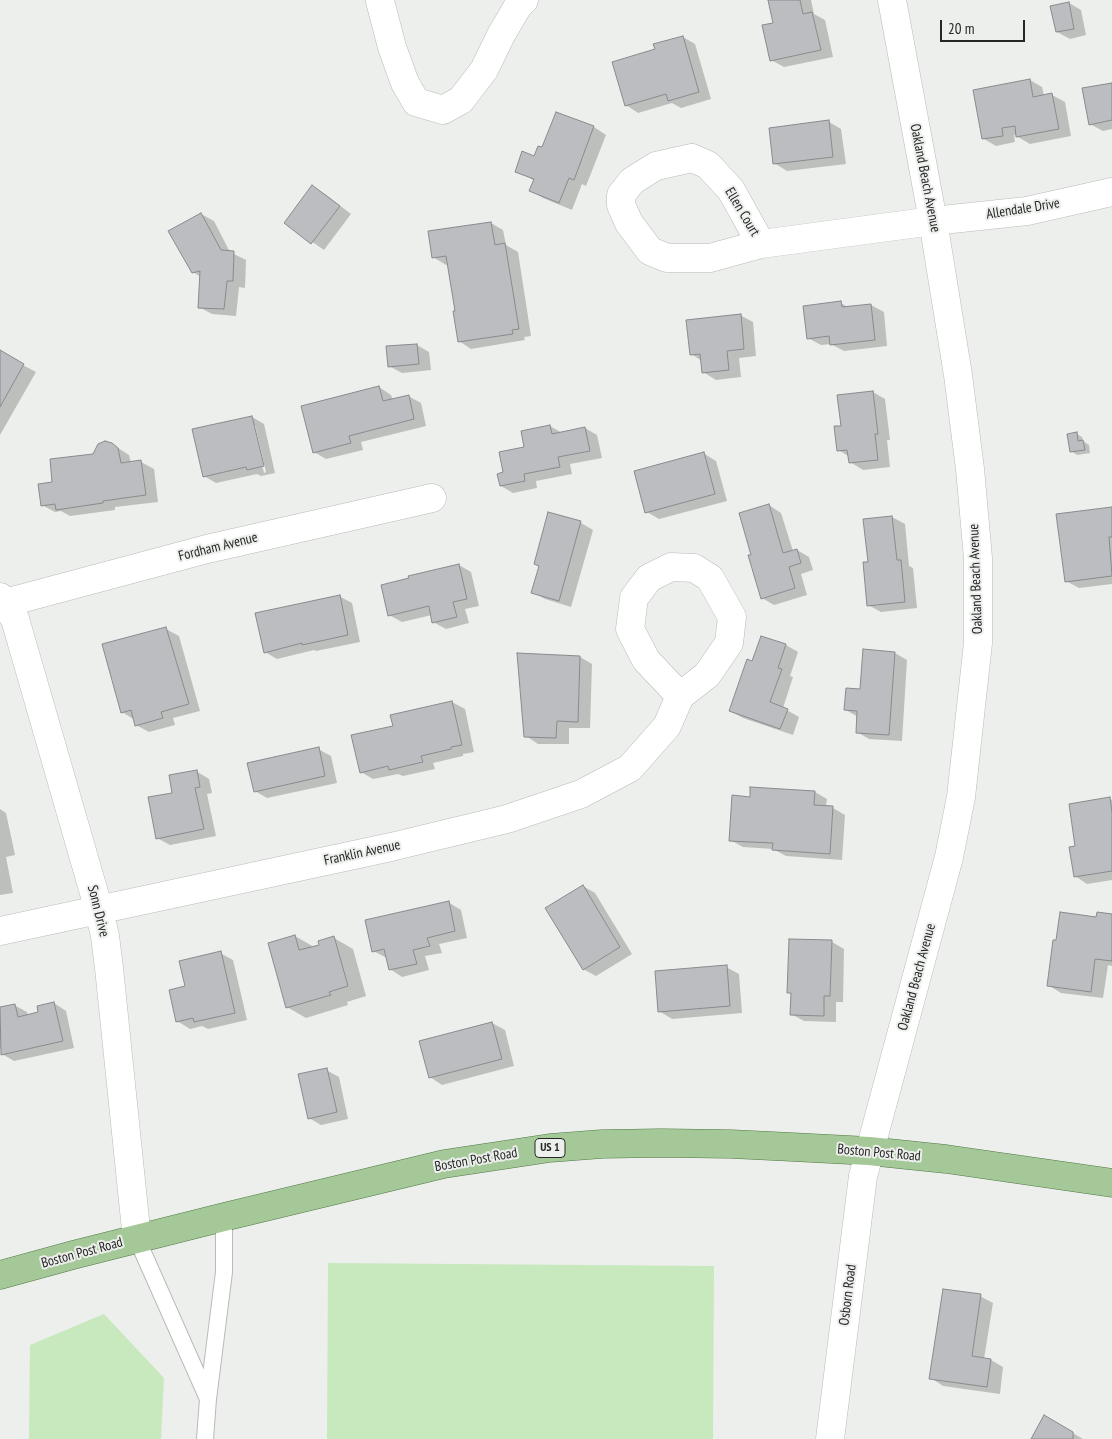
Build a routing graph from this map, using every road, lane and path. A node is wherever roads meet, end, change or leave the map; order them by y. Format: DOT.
graph roads {
  1 [pos="524,0"];
  2 [pos="892,0"];
  3 [pos="380,1"];
  4 [pos="1112,192"];
  5 [pos="933,221"];
  6 [pos="761,244"];
  7 [pos="432,498"];
  8 [pos="3,600"];
  9 [pos="680,696"];
  10 [pos="99,910"];
  11 [pos="0,932"];
  12 [pos="869,1151"];
  13 [pos="1112,1182"];
  14 [pos="224,1217"];
  15 [pos="137,1239"];
  16 [pos="0,1275"];
  17 [pos="208,1399"];
  18 [pos="205,1439"];
  19 [pos="830,1439"];
  1 -- 3 [label="street"];
  2 -- 5 [label="street, Oakland Beach Avenue"];
  4 -- 5 [label="street, Allendale Drive"];
  5 -- 6 [label="street, Ellen Court"];
  5 -- 12 [label="street, Oakland Beach Avenue"];
  6 -- 6 [label="street, Ellen Court"];
  7 -- 8 [label="street, Fordham Avenue"];
  8 -- 10 [label="street, Sonn Drive"];
  9 -- 9 [label="street, Franklin Avenue"];
  9 -- 10 [label="street, Franklin Avenue"];
  10 -- 11 [label="street, Franklin Avenue"];
  10 -- 15 [label="street, Sonn Drive"];
  12 -- 13 [label="main road, Boston Post Road / US 1"];
  12 -- 14 [label="main road, Boston Post Road / US 1"];
  12 -- 19 [label="street, Osborn Road"];
  14 -- 15 [label="main road, Boston Post Road / US 1"];
  14 -- 17 [label="lane"];
  15 -- 16 [label="main road, Boston Post Road / US 1"];
  15 -- 17 [label="lane"];
  17 -- 18 [label="lane"];
}
